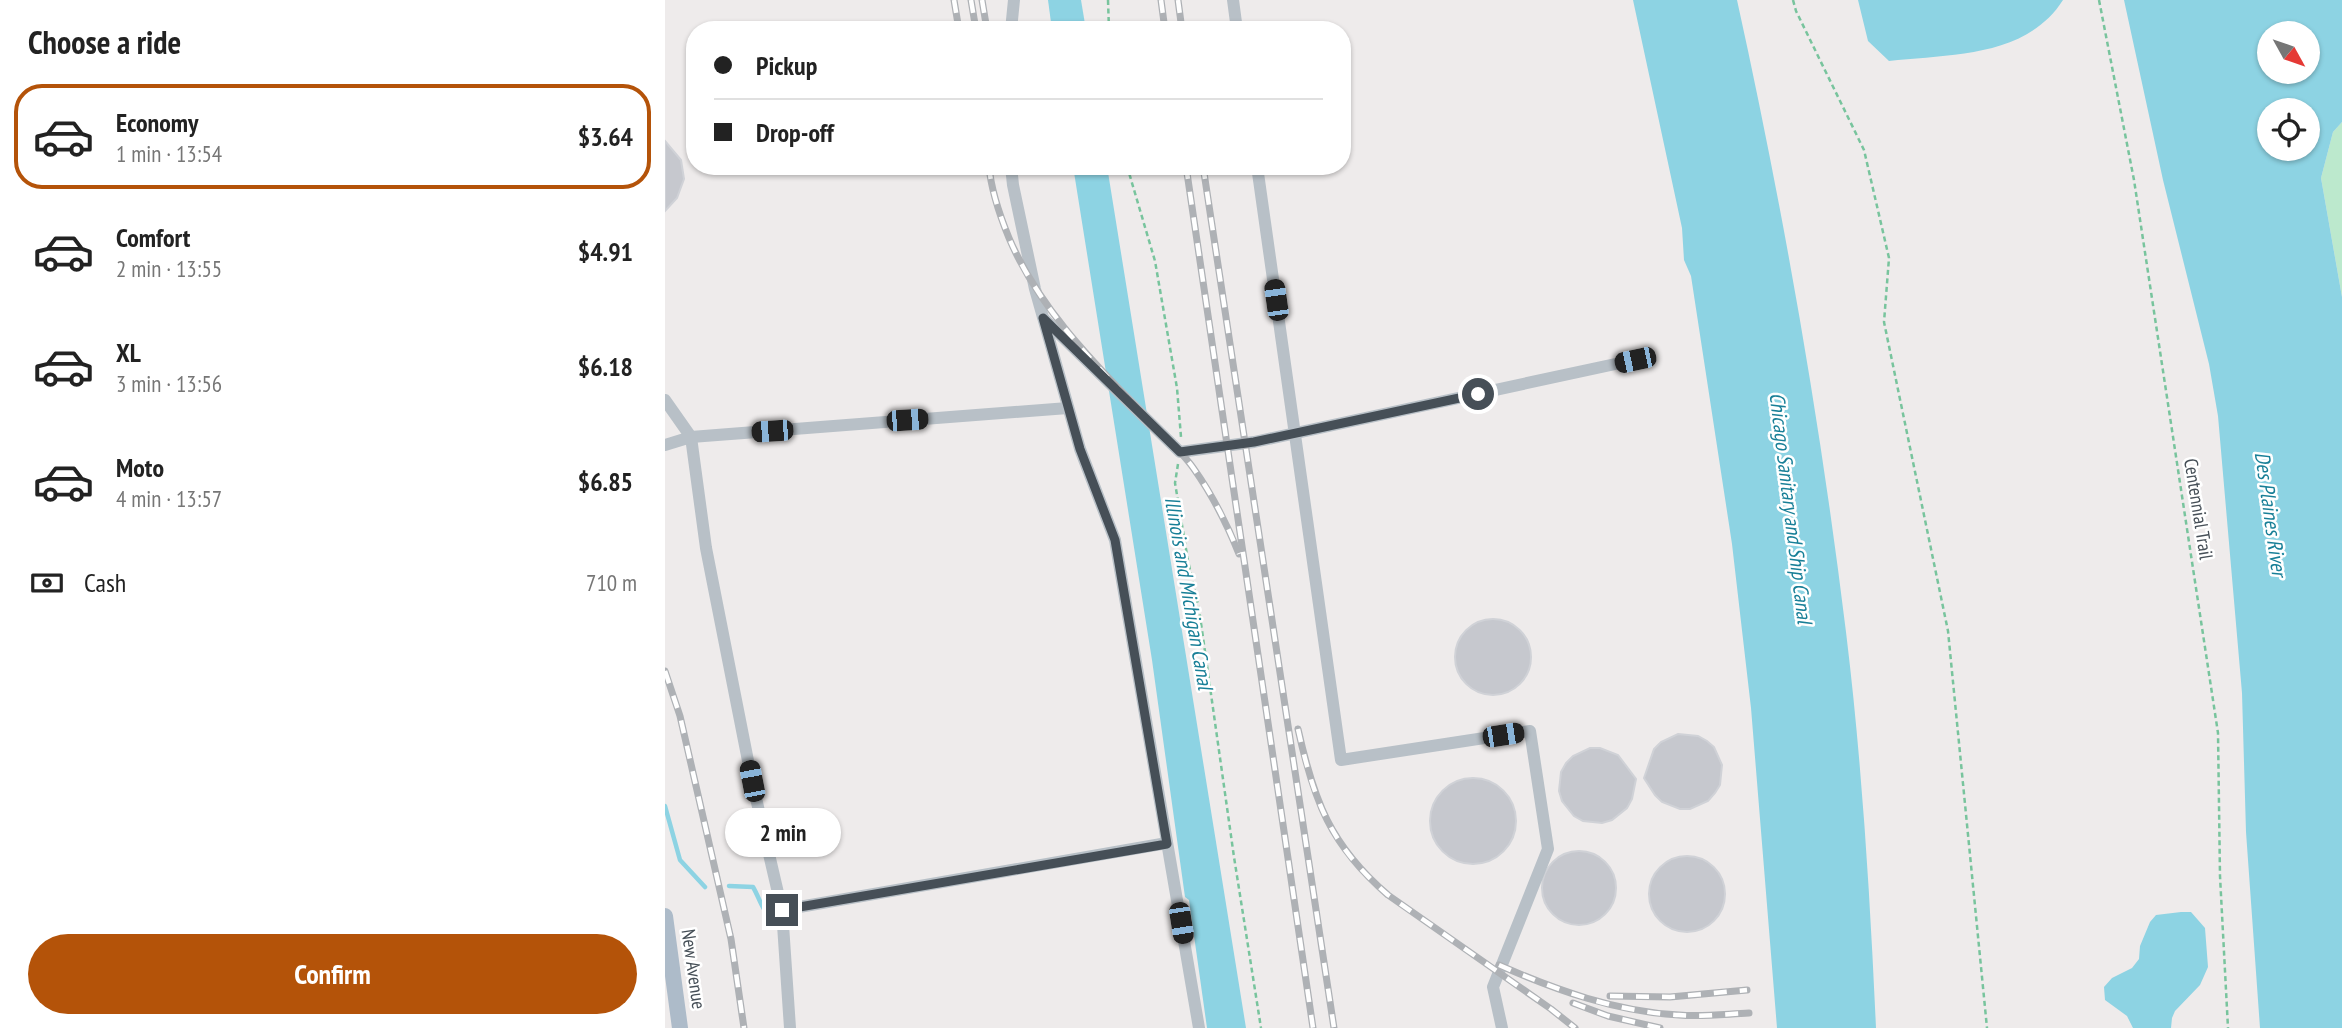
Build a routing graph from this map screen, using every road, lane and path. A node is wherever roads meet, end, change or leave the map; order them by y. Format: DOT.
graph roads {
  1 [pos="1014,0"];
  2 [pos="1108,0"];
  3 [pos="1233,0"];
  4 [pos="1793,0"];
  5 [pos="2099,0"];
  6 [pos="1012,21"];
  7 [pos="1109,21"];
  8 [pos="1236,21"];
  9 [pos="1012,175"];
  10 [pos="1129,175"];
  11 [pos="1258,175"];
  12 [pos="1043,318"];
  13 [pos="1635,360"];
  14 [pos="665,400"];
  15 [pos="1068,408"];
  16 [pos="1295,433"];
  17 [pos="691,437"];
  18 [pos="665,445"];
  19 [pos="1180,452"];
  20 [pos="1167,844"];
  21 [pos="782,910"];
  22 [pos="665,916"];
  23 [pos="680,1028"];
  24 [pos="790,1028"];
  25 [pos="1199,1028"];
  26 [pos="1261,1028"];
  27 [pos="1502,1028"];
  28 [pos="1987,1028"];
  29 [pos="2228,1028"];
  1 -- 6 [label="lane"];
  2 -- 7 [label="path"];
  3 -- 8 [label="lane"];
  4 -- 28 [label="path"];
  5 -- 29 [label="path, Centennial Trail"];
  9 -- 12 [label="lane"];
  10 -- 19 [label="path"];
  11 -- 16 [label="lane"];
  12 -- 15 [label="lane"];
  12 -- 19 [label="lane"];
  13 -- 16 [label="lane"];
  14 -- 17 [label="lane"];
  15 -- 17 [label="lane"];
  15 -- 20 [label="lane"];
  16 -- 19 [label="lane"];
  16 -- 27 [label="lane"];
  17 -- 18 [label="lane"];
  17 -- 21 [label="lane"];
  19 -- 26 [label="path"];
  20 -- 21 [label="lane"];
  20 -- 25 [label="lane"];
  21 -- 24 [label="lane"];
  22 -- 23 [label="main road, New Avenue"];
}
